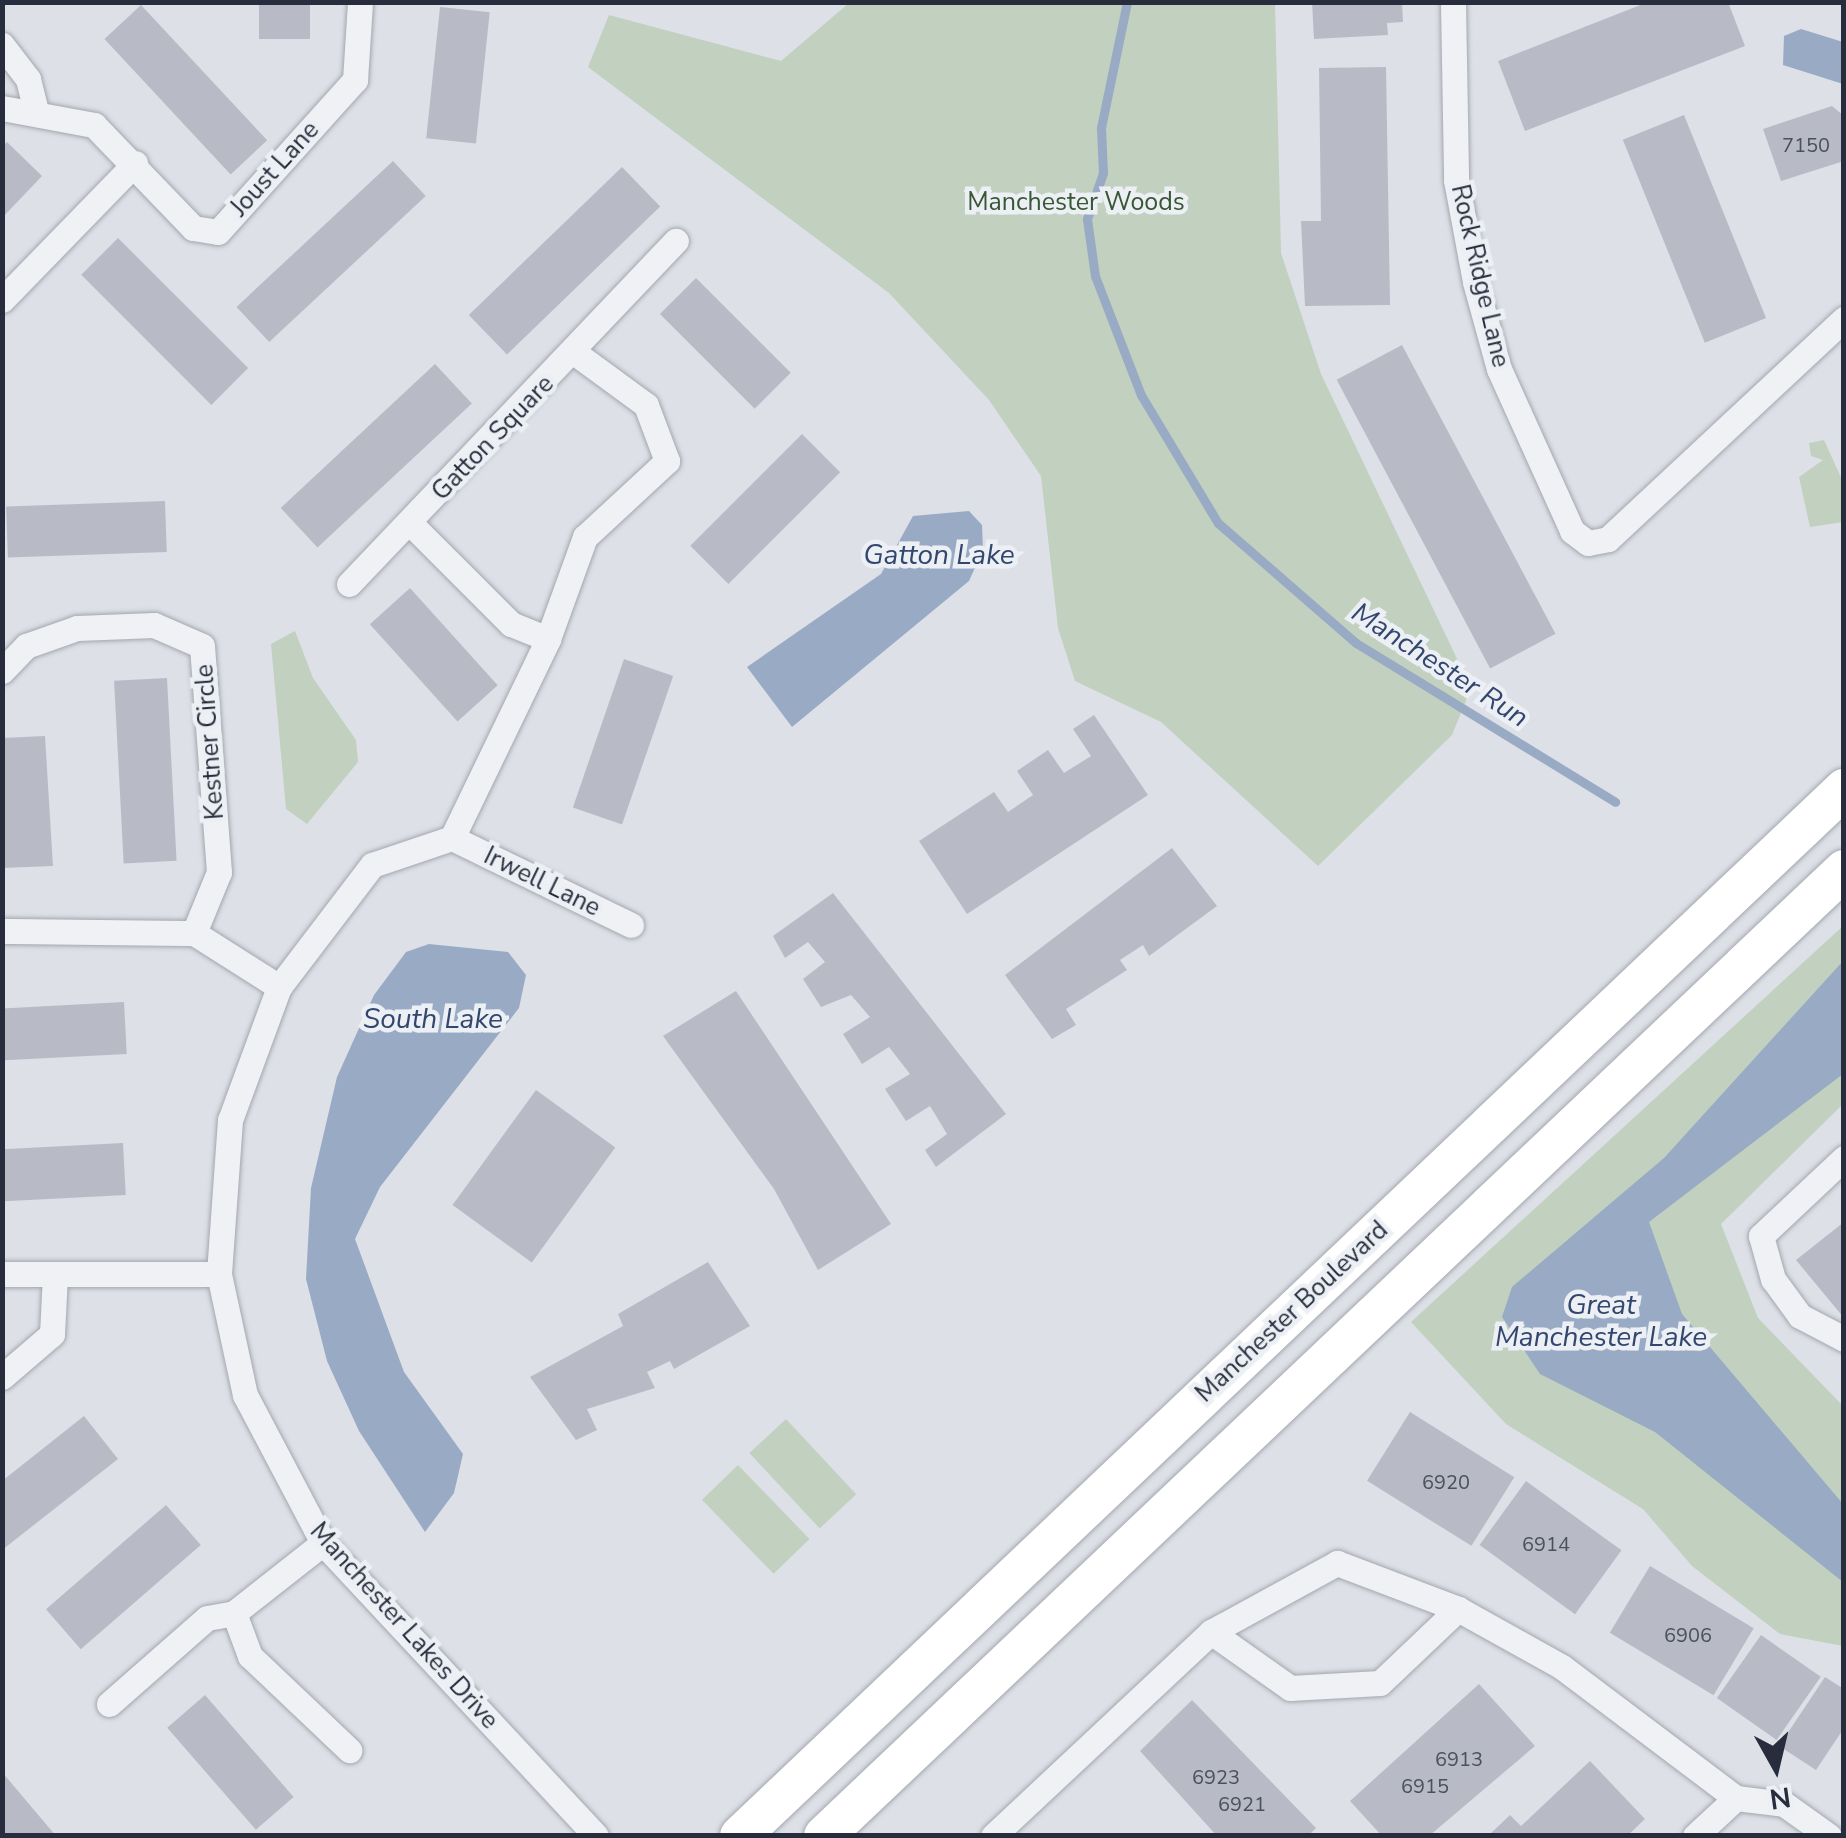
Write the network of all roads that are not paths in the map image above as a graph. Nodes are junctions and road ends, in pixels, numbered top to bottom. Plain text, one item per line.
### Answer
1 (360, 2) edge
2 (1453, 2) edge
3 (2, 45) edge
4 (2, 108) edge
5 (36, 110) junction
6 (136, 164) junction
7 (676, 242) dead end
8 (2, 300) edge
9 (1844, 318) edge
10 (574, 353) junction
11 (410, 523) junction
12 (349, 584) dead end
13 (548, 640) junction
14 (2, 671) edge
15 (1844, 789) edge
16 (452, 838) junction
17 (1844, 870) edge
18 (631, 925) dead end
19 (2, 931) edge
20 (194, 933) junction
21 (279, 987) junction
22 (1844, 1158) edge
23 (2, 1274) edge
24 (55, 1274) junction
25 (219, 1274) junction
26 (1844, 1339) edge
27 (2, 1377) edge
28 (322, 1543) junction
29 (1458, 1609) junction
30 (234, 1613) junction
31 (1211, 1632) junction
32 (109, 1704) dead end
33 (349, 1750) dead end
34 (1736, 1798) junction
35 (596, 1836) edge
36 (740, 1836) edge
37 (824, 1836) edge
38 (992, 1836) edge
39 (1695, 1836) edge
40 (1829, 1836) edge

1 - 6 street, Joust Lane
2 - 9 street, Rock Ridge Lane
3 - 5 street
4 - 5 street, Joust Lane
5 - 6 street, Joust Lane
6 - 8 street
7 - 10 street, Gatton Square
10 - 11 street, Gatton Square
10 - 13 street, Gatton Square
11 - 12 street, Gatton Square
11 - 13 street, Gatton Square
13 - 16 street, Gatton Square
14 - 20 street, Kestner Circle
15 - 36 main road, Manchester Boulevard
16 - 18 street, Irwell Lane
16 - 21 street, Manchester Lakes Drive
17 - 37 main road
19 - 20 street
20 - 21 street
21 - 25 street, Manchester Lakes Drive
22 - 26 street
23 - 24 street
24 - 25 street
24 - 27 street
25 - 28 street, Manchester Lakes Drive
28 - 30 street
28 - 35 street, Manchester Lakes Drive
29 - 31 street
29 - 31 street
29 - 34 street
30 - 32 street
30 - 33 street
31 - 38 street
34 - 39 street
34 - 40 street

